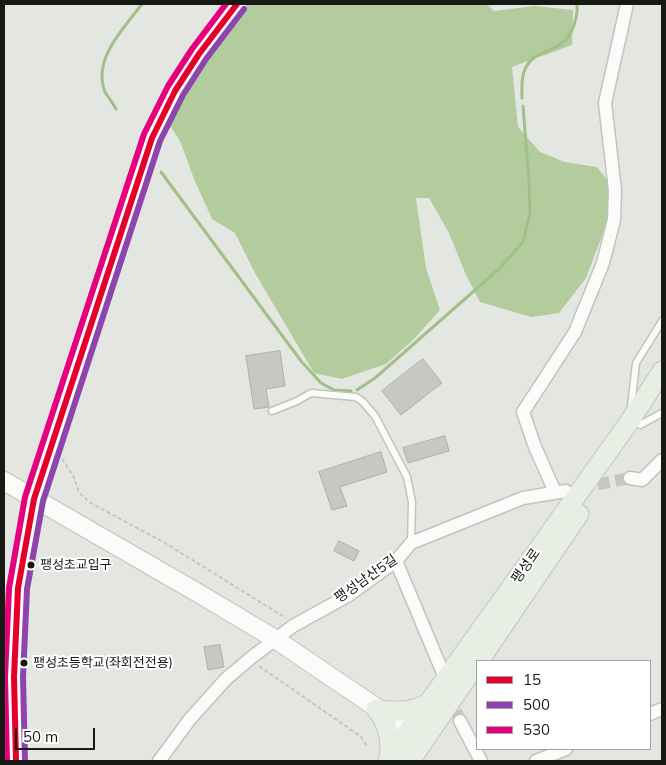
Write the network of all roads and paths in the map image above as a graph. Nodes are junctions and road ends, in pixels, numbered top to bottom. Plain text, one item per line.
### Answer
1 (237, 4) edge
2 (626, 4) edge
3 (662, 321) edge
4 (662, 371) edge
5 (662, 392) edge
6 (272, 412) dead end
7 (662, 413) edge
8 (635, 423) junction
9 (49, 452) junction
10 (662, 460) edge
11 (630, 478) tunnel mouth
12 (4, 481) edge
13 (34, 499) junction
14 (411, 543) junction
15 (396, 561) junction
16 (293, 626) junction
17 (275, 639) junction
18 (252, 657) junction
19 (479, 660) edge
20 (476, 664) edge
21 (443, 673) dead end
22 (430, 702) junction
23 (376, 709) junction
24 (460, 721) tunnel mouth
25 (417, 735) junction
26 (367, 746) dead end
27 (564, 750) edge
28 (16, 761) edge
29 (159, 761) edge
30 (389, 761) edge
31 (410, 761) edge
32 (480, 761) edge
33 (536, 761) edge

1 - 9 street
2 - 14 street
3 - 8 lane
4 - 8 main road, 팽성로
5 - 8 main road, 팽성로
6 - 14 lane
7 - 8 lane
8 - 19 main road, 팽성로
8 - 22 main road, 팽성로
9 - 13 street
9 - 16 path
10 - 11 street
12 - 13 street
13 - 17 street
13 - 28 street
14 - 15 street, 팽성남산5길
15 - 16 street, 팽성남산5길
15 - 21 street
16 - 17 street, 팽성남산5길
17 - 18 street, 팽성남산5길
17 - 23 street
18 - 26 path
18 - 29 street, 팽성남산5길
20 - 25 main road, 팽성로
22 - 23 main road
22 - 25 main road, 팽성로
23 - 25 street
23 - 30 main road
24 - 32 street
25 - 30 main road, 팽성로
25 - 31 main road, 팽성로
27 - 33 street

